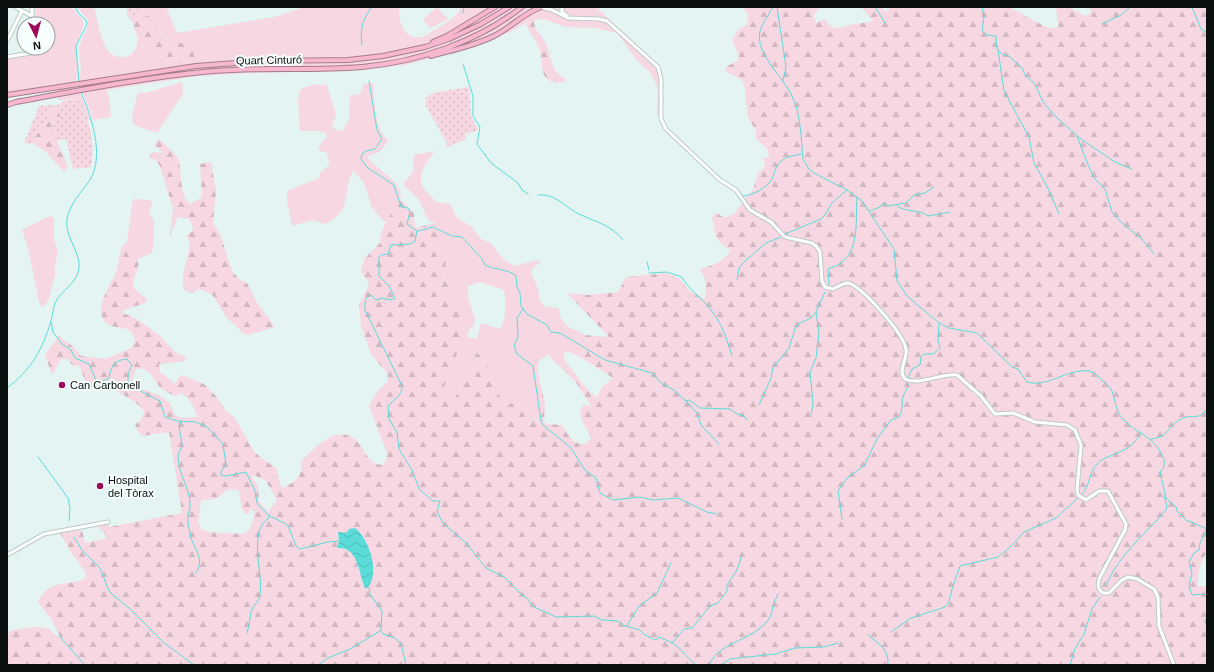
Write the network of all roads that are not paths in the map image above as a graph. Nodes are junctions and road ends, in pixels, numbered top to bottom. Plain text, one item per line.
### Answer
1 (15, 7) edge
2 (31, 7) edge
3 (495, 7) edge
4 (509, 7) edge
5 (522, 7) edge
6 (541, 7) edge
7 (555, 7) edge
8 (562, 7) edge
9 (547, 8) junction
10 (22, 11) junction
11 (27, 14) junction
12 (573, 18) junction
13 (8, 37) edge
14 (7, 42) edge
15 (424, 46) junction
16 (427, 55) junction
17 (7, 95) edge
18 (7, 105) edge
19 (108, 522) dead end
20 (7, 555) edge
21 (1174, 665) edge

1 - 10 street
2 - 11 street
2 - 11 street
3 - 15 highway
4 - 15 highway, Quart Cinturó
5 - 16 highway, Quart Cinturó
6 - 9 street
6 - 16 highway
7 - 9 street
8 - 12 street
9 - 12 street
10 - 11 street
10 - 13 street
12 - 21 street
13 - 14 street
15 - 17 highway, Quart Cinturó
16 - 18 highway, Quart Cinturó
19 - 20 street

